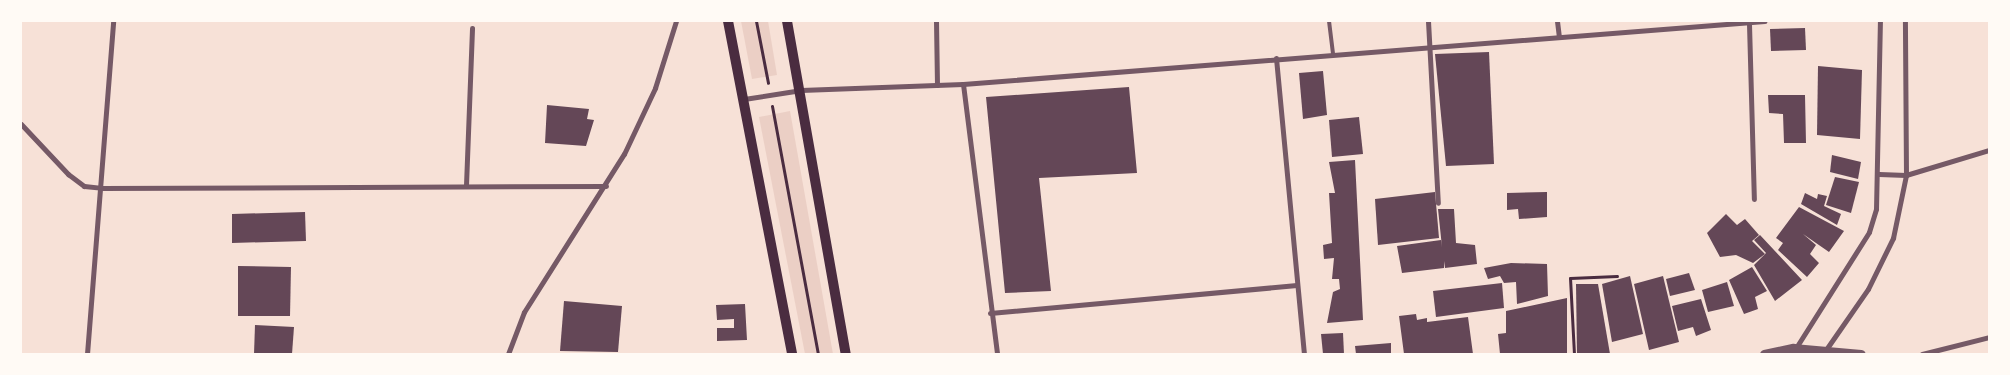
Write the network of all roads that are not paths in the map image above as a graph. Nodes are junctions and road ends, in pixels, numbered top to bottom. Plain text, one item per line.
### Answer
1 (113, 21) edge
2 (676, 21) edge
3 (728, 21) edge
4 (787, 21) edge
5 (936, 21) edge
6 (1329, 21) edge
7 (1428, 21) edge
8 (1557, 21) edge
9 (1765, 21) edge
10 (1880, 21) edge
11 (1905, 21) edge
12 (1749, 24) junction
13 (472, 28) dead end
14 (1559, 37) junction
15 (1430, 46) junction
16 (1333, 54) junction
17 (1276, 58) junction
18 (963, 84) junction
19 (938, 85) junction
20 (801, 90) junction
21 (744, 99) junction
22 (21, 124) edge
23 (1989, 150) edge
24 (1880, 174) junction
25 (1906, 175) junction
26 (466, 185) junction
27 (606, 186) junction
28 (102, 188) junction
29 (1754, 199) dead end
30 (1438, 203) dead end
31 (1297, 285) junction
32 (990, 313) junction
33 (1989, 337) edge
34 (1793, 351) edge
35 (1824, 351) edge
36 (87, 354) edge
37 (508, 354) edge
38 (792, 354) edge
39 (846, 354) edge
40 (997, 354) edge
41 (1304, 354) edge
42 (1764, 354) edge
43 (1861, 354) edge
44 (1922, 354) edge

1 - 28 street
2 - 27 street
3 - 21 main road
4 - 20 main road
5 - 19 street
6 - 16 lane
7 - 15 street
8 - 14 street
9 - 12 street
10 - 24 street
11 - 25 street
12 - 14 street
12 - 29 street
13 - 26 street
14 - 15 street
15 - 16 street
15 - 30 street
16 - 17 street
17 - 18 street
17 - 31 street
18 - 19 street
18 - 32 street
19 - 20 street
20 - 21 street
20 - 39 main road
21 - 38 main road
22 - 28 street
23 - 25 street
24 - 25 street
24 - 34 street
25 - 35 street
26 - 27 street
26 - 28 street
27 - 37 street
28 - 36 street
31 - 32 street
31 - 41 street
32 - 40 street
33 - 44 street
34 - 35 street
34 - 42 street
35 - 43 street

